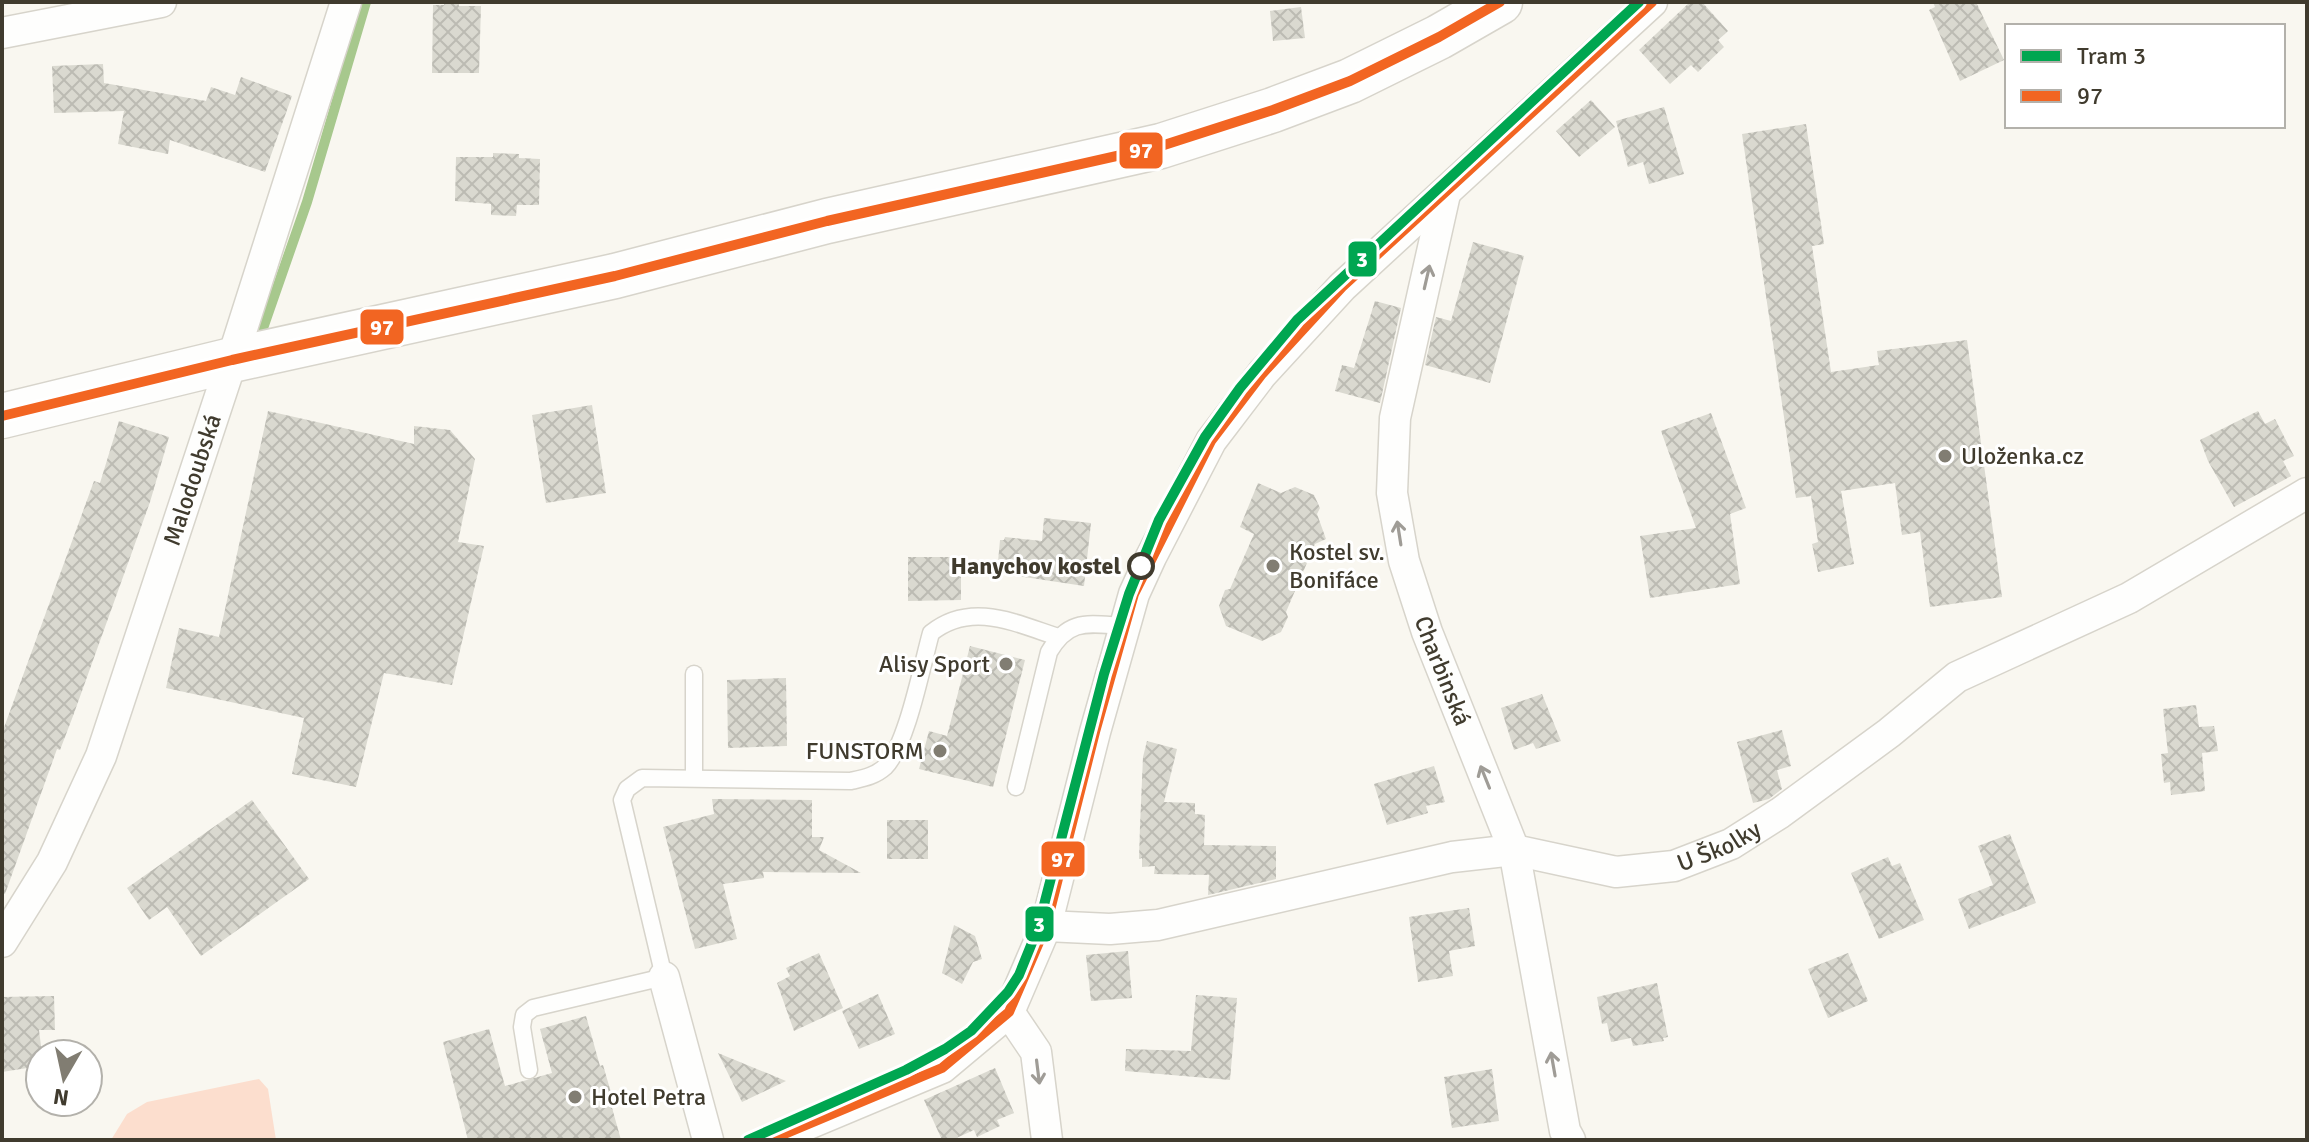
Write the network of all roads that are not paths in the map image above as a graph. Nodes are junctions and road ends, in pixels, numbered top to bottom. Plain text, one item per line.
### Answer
1 (161, 2) edge
2 (346, 2) edge
3 (1652, 2) edge
4 (1480, 8) edge
5 (2, 33) edge
6 (1445, 194) junction
7 (232, 360) junction
8 (2, 416) edge
9 (2307, 493) edge
10 (1124, 626) junction
11 (1058, 637) junction
12 (694, 674) dead end
13 (694, 777) junction
14 (1016, 787) dead end
15 (1514, 850) junction
16 (1046, 926) junction
17 (2, 942) edge
18 (664, 977) junction
19 (1009, 1012) junction
20 (529, 1070) dead end
21 (708, 1140) edge
22 (770, 1140) edge
23 (1047, 1140) edge
24 (1570, 1140) edge

1 - 5 street
2 - 7 street, Malodoubská
3 - 6 street
4 - 7 street
6 - 10 street
15 -> 6 street, Charbinská
7 - 8 street
7 - 17 street, Malodoubská
9 - 15 street, U Školky
10 - 11 lane
10 - 16 street
11 - 13 lane
11 - 14 lane
12 - 13 lane
13 - 18 lane
15 - 16 street, U Školky
24 -> 15 street, Charbinská
16 - 19 street
18 - 20 lane
18 - 21 street
19 - 22 street
19 -> 23 street

